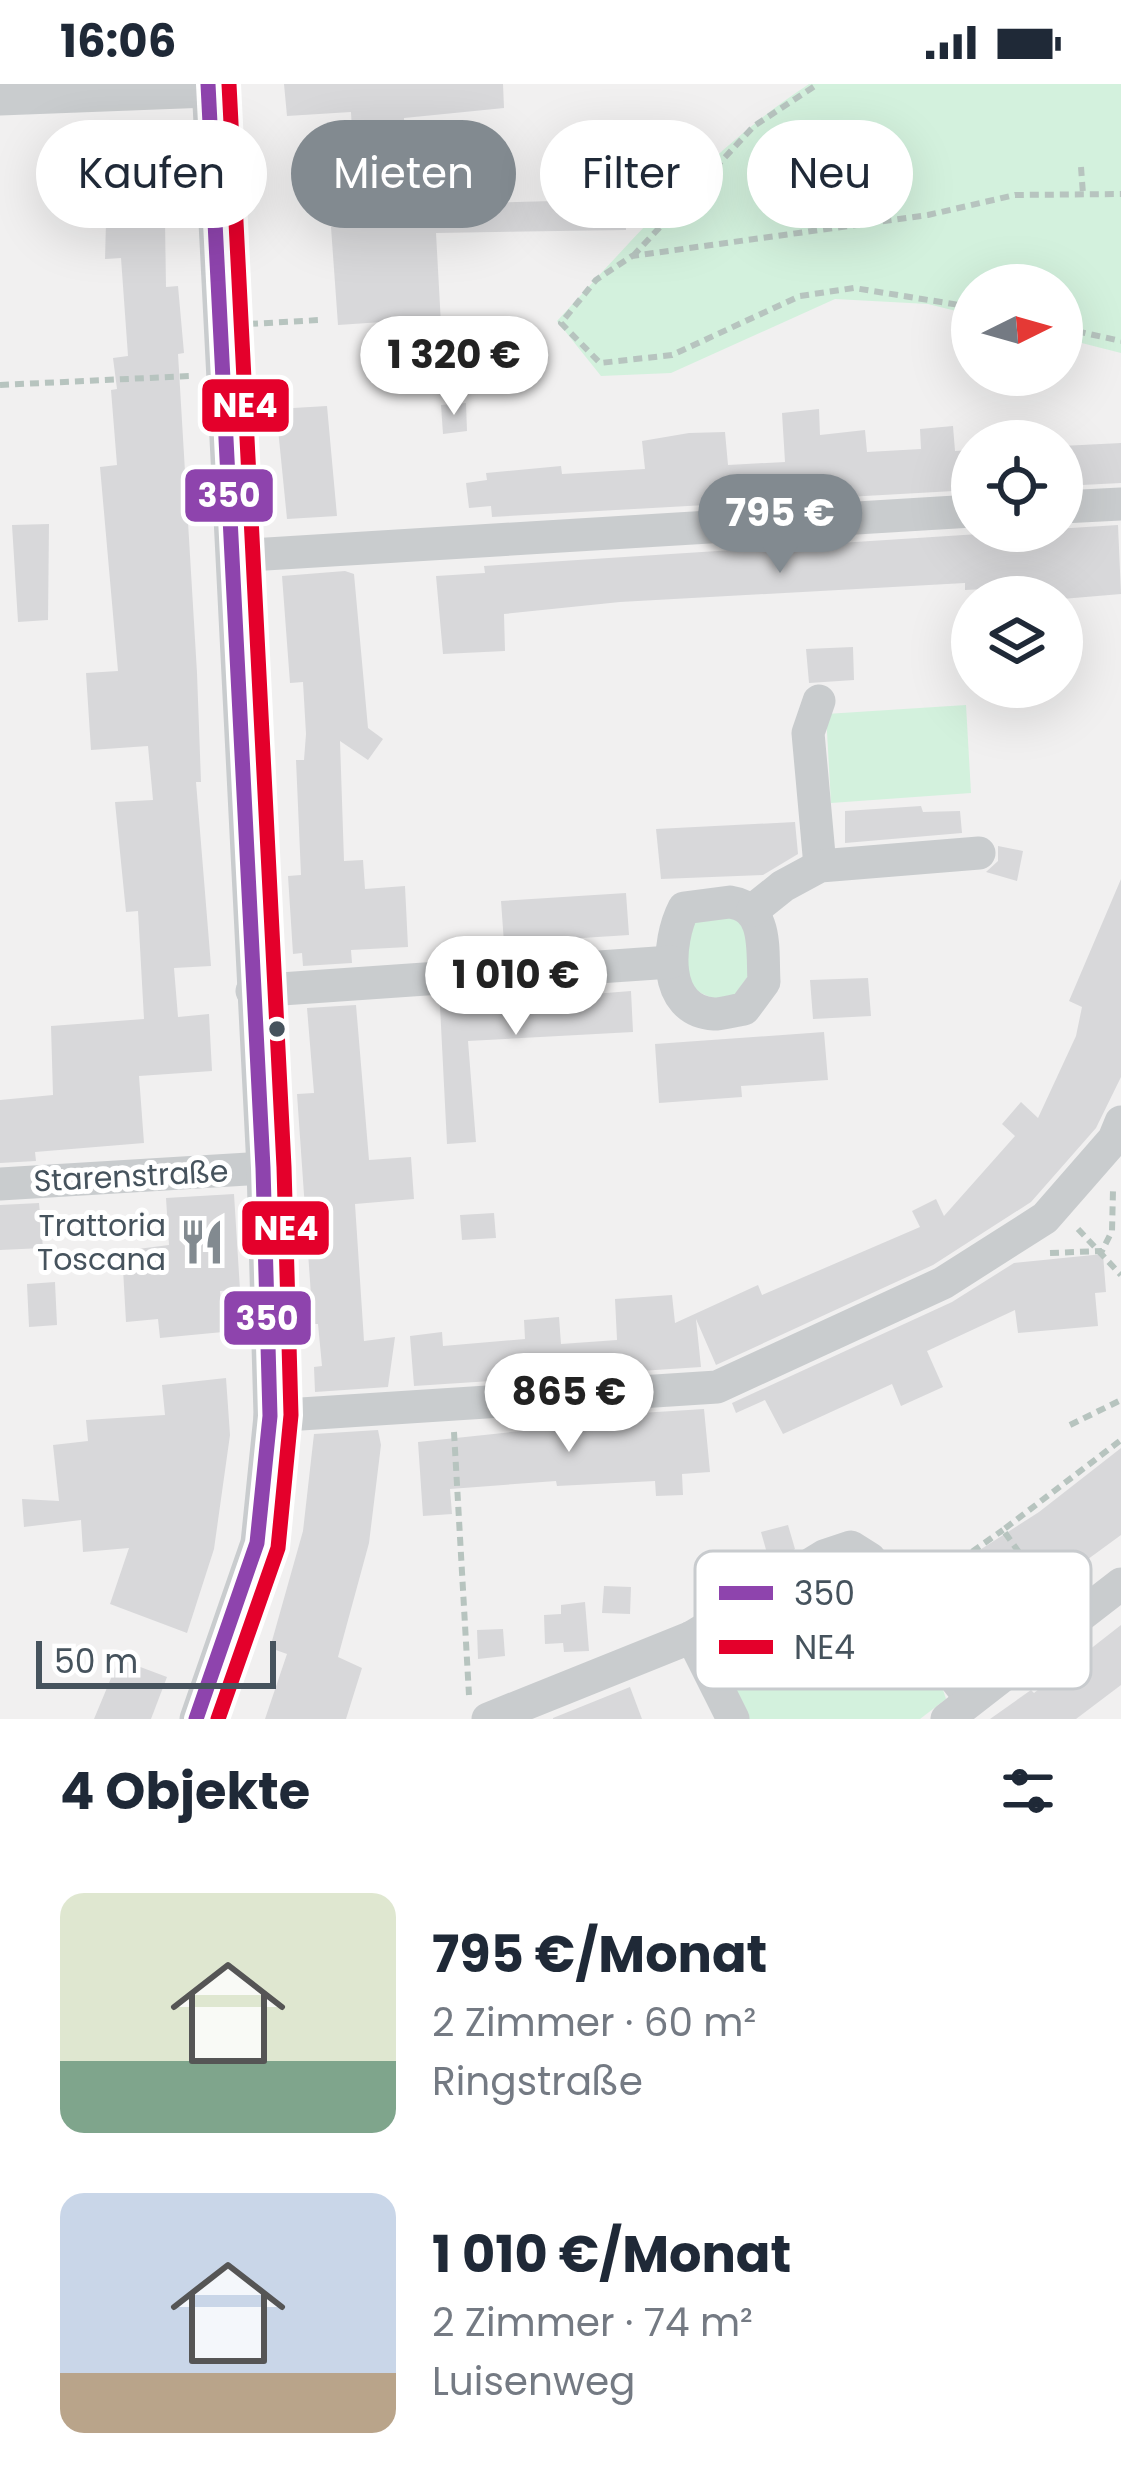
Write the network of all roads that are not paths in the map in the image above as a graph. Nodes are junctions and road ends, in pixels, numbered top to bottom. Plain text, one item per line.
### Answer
1 (208, 88) edge
2 (0, 99) edge
3 (1121, 504) edge
4 (1083, 505) edge
5 (951, 512) edge
6 (233, 556) junction
7 (819, 701) dead end
8 (979, 854) dead end
9 (820, 866) junction
10 (753, 910) junction
11 (671, 962) junction
12 (252, 991) junction
13 (1121, 1122) edge
14 (263, 1168) junction
15 (0, 1184) edge
16 (270, 1416) junction
17 (1121, 1584) edge
18 (1091, 1607) edge
19 (695, 1635) edge
20 (692, 1637) junction
21 (695, 1643) edge
22 (718, 1689) edge
23 (985, 1689) edge
24 (959, 1709) edge
25 (479, 1714) edge
26 (196, 1719) edge
27 (733, 1719) edge

1 - 2 street
1 - 6 street
3 - 4 street
5 - 6 street
6 - 12 street
7 - 9 street
8 - 9 street
9 - 10 street
10 - 11 street
10 - 11 street
11 - 12 street
12 - 14 street
13 - 16 street
14 - 15 street, Starenstraße
14 - 16 street
16 - 26 street
17 - 18 street
19 - 20 street
20 - 21 street
20 - 25 street
22 - 27 street
23 - 24 street

